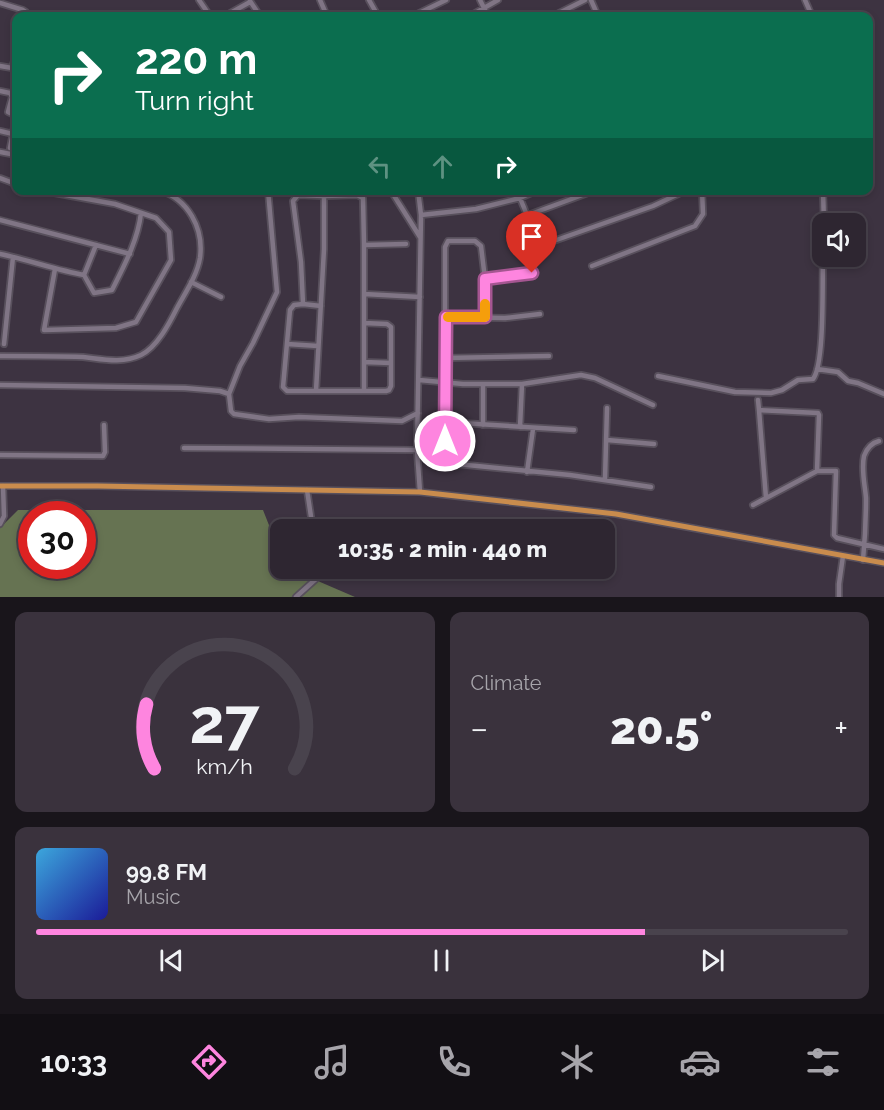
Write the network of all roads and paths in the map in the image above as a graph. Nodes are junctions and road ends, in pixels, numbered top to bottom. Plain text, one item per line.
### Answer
1 (446, 0) edge
2 (480, 0) edge
3 (498, 0) edge
4 (585, 0) edge
5 (249, 1) edge
6 (0, 3) edge
7 (484, 9) junction
8 (26, 12) edge
9 (231, 12) edge
10 (421, 12) edge
11 (478, 12) edge
12 (486, 12) edge
13 (561, 12) edge
14 (12, 97) edge
15 (12, 114) edge
16 (12, 139) edge
17 (10, 148) dead end
18 (66, 195) edge
19 (170, 195) edge
20 (268, 195) edge
21 (394, 195) edge
22 (419, 195) edge
23 (527, 195) edge
24 (582, 195) edge
25 (677, 195) edge
26 (702, 195) edge
27 (823, 195) edge
28 (324, 196) junction
29 (520, 198) junction
30 (141, 213) junction
31 (824, 213) edge
32 (422, 215) junction
33 (528, 215) junction
34 (0, 220) edge
35 (421, 238) junction
36 (406, 244) dead end
37 (96, 245) junction
38 (364, 245) junction
39 (0, 254) edge
40 (129, 254) junction
41 (13, 257) junction
42 (592, 266) dead end
43 (823, 267) edge
44 (55, 269) junction
45 (532, 273) dead end
46 (84, 275) junction
47 (485, 279) junction
48 (191, 282) junction
49 (364, 294) junction
50 (221, 297) dead end
51 (420, 297) junction
52 (303, 304) junction
53 (321, 306) junction
54 (540, 314) dead end
55 (446, 317) junction
56 (485, 317) junction
57 (364, 323) junction
58 (4, 344) dead end
59 (287, 344) junction
60 (318, 346) junction
61 (0, 356) edge
62 (549, 356) dead end
63 (445, 358) junction
64 (364, 362) junction
65 (391, 363) junction
66 (817, 369) junction
67 (658, 376) dead end
68 (419, 380) junction
69 (445, 383) junction
70 (483, 384) junction
71 (522, 384) junction
72 (0, 385) edge
73 (316, 391) junction
74 (364, 392) junction
75 (229, 394) junction
76 (884, 394) edge
77 (758, 400) dead end
78 (653, 405) dead end
79 (608, 408) dead end
80 (759, 410) junction
81 (418, 413) junction
82 (445, 422) junction
83 (104, 425) dead end
84 (483, 425) junction
85 (520, 427) junction
86 (533, 429) junction
87 (574, 430) dead end
88 (607, 440) junction
89 (879, 441) dead end
90 (654, 444) dead end
91 (184, 448) dead end
92 (417, 450) junction
93 (0, 455) edge
94 (527, 471) junction
95 (818, 471) junction
96 (605, 480) junction
97 (2, 486) edge
98 (651, 487) dead end
99 (307, 490) junction
100 (420, 492) junction
101 (766, 498) junction
102 (753, 505) dead end
103 (311, 519) edge
104 (0, 524) edge
105 (865, 546) junction
106 (884, 549) edge
107 (843, 556) junction
108 (863, 560) junction
109 (884, 563) edge
110 (316, 579) edge
111 (296, 597) edge
112 (840, 597) edge

1 - 10 street
2 - 7 street
3 - 7 street
4 - 13 street
5 - 9 street
6 - 8 street
7 - 11 street
7 - 12 street
14 - 15 street
16 - 17 street
18 - 30 street
19 - 48 street
20 - 75 street
21 - 35 street
22 - 32 street
23 - 29 street
24 - 33 street
25 - 33 street
26 - 42 street
27 - 31 street
28 - 38 street
28 - 52 street
28 - 53 street
29 - 32 street
29 - 33 street
30 - 40 street
30 - 44 street
32 - 35 street
34 - 37 street
35 - 51 street
36 - 38 street
37 - 40 street
37 - 46 street
38 - 49 street
39 - 41 street
40 - 46 street
41 - 44 street
41 - 58 street
43 - 66 street
44 - 46 street
45 - 47 street
47 - 55 street
47 - 56 street
48 - 50 street
48 - 61 street
49 - 51 street
49 - 57 street
51 - 68 street
52 - 53 street
52 - 59 street
53 - 60 street
54 - 56 street
55 - 56 street
55 - 63 street
57 - 64 street
57 - 65 street
59 - 60 street
59 - 73 street
60 - 73 street
62 - 63 street
63 - 69 street
64 - 65 street
64 - 74 street
65 - 74 street
66 - 67 street
66 - 76 street
68 - 69 street
68 - 81 street
69 - 70 street
69 - 82 street
70 - 71 street
70 - 84 street
71 - 78 street
71 - 85 street
72 - 75 street
73 - 74 street
75 - 81 street
77 - 80 street
79 - 88 street
80 - 95 street
80 - 101 street
81 - 92 street
82 - 84 street
82 - 94 street
83 - 93 street
84 - 85 street
85 - 86 street
86 - 87 street
86 - 94 street
88 - 90 street
88 - 96 street
89 - 105 street
91 - 92 street
92 - 100 street
94 - 96 street
95 - 101 street
95 - 105 street
96 - 98 street
97 - 99 main road
97 - 104 street
99 - 100 main road
99 - 103 street
100 - 107 main road
101 - 102 street
105 - 106 street
105 - 108 street
107 - 108 main road
107 - 112 street
108 - 109 main road
110 - 111 street

